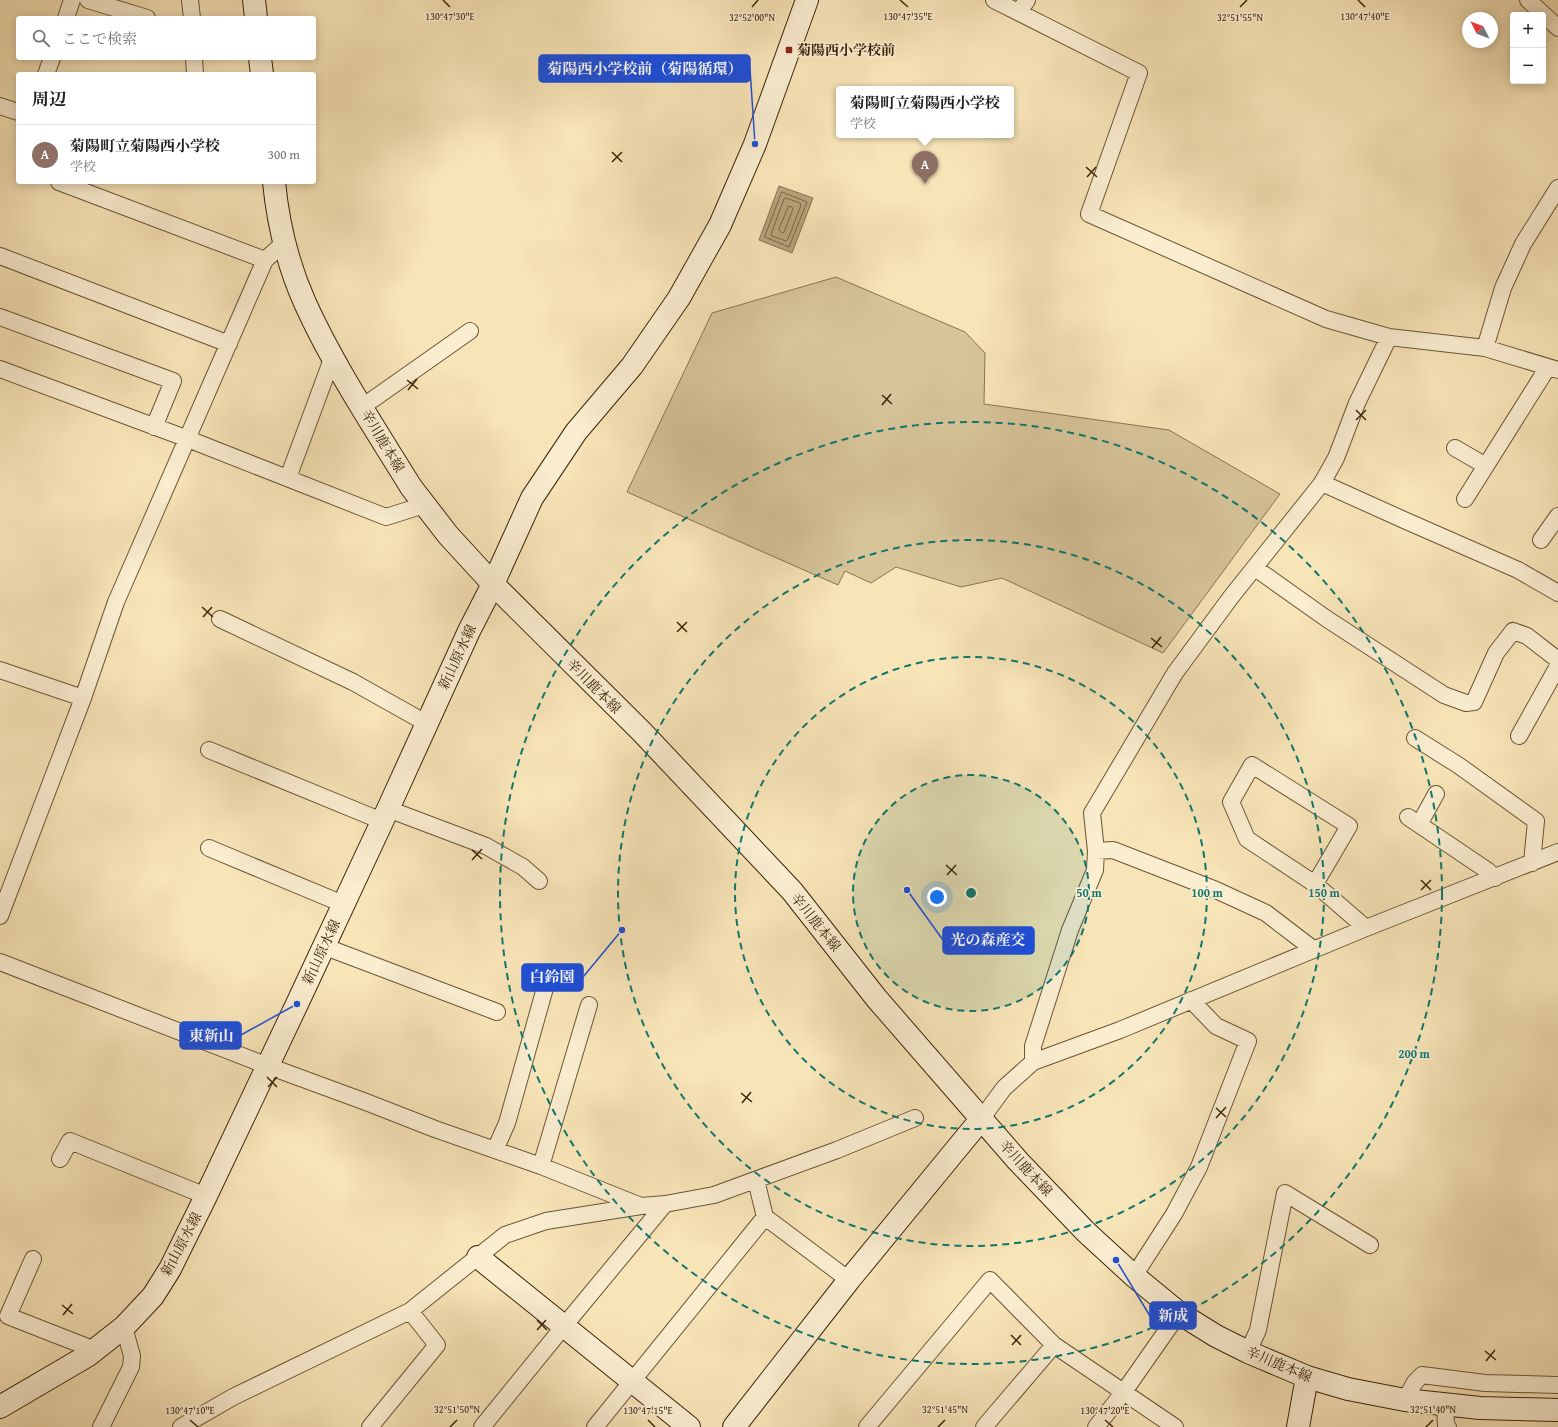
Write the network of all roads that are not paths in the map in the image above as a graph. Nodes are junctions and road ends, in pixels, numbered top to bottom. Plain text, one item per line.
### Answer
1 (72, 0) edge
2 (88, 0) edge
3 (190, 0) edge
4 (254, 0) edge
5 (806, 0) edge
6 (994, 0) edge
7 (1528, 0) edge
8 (1023, 6) edge
9 (67, 16) edge
10 (140, 16) edge
11 (192, 16) edge
12 (256, 16) edge
13 (1558, 28) edge
14 (194, 60) edge
15 (260, 60) edge
16 (195, 72) edge
17 (262, 72) edge
18 (0, 106) edge
19 (16, 111) edge
20 (64, 184) edge
21 (274, 184) edge
22 (1558, 188) edge
23 (284, 242) junction
24 (0, 256) edge
25 (265, 260) junction
26 (0, 317) edge
27 (470, 331) dead end
28 (1389, 337) junction
29 (229, 344) junction
30 (1485, 348) junction
31 (332, 359) junction
32 (1553, 368) edge
33 (0, 369) edge
34 (362, 407) junction
35 (154, 427) junction
36 (188, 439) junction
37 (1455, 448) dead end
38 (1486, 466) junction
39 (288, 478) junction
40 (1322, 483) junction
41 (1465, 499) dead end
42 (424, 505) junction
43 (1558, 516) edge
44 (1541, 540) dead end
45 (1255, 568) junction
46 (493, 584) junction
47 (1558, 593) edge
48 (220, 619) dead end
49 (1558, 660) edge
50 (1558, 666) edge
51 (0, 670) edge
52 (83, 698) junction
53 (426, 723) junction
54 (1519, 736) dead end
55 (1415, 738) dead end
56 (209, 750) dead end
57 (1436, 794) dead end
58 (385, 815) junction
59 (209, 848) dead end
60 (1096, 851) junction
61 (1558, 852) edge
62 (1532, 863) junction
63 (1495, 878) junction
64 (539, 881) dead end
65 (1315, 884) junction
66 (343, 904) junction
67 (0, 916) edge
68 (1366, 928) junction
69 (323, 946) junction
70 (1313, 949) junction
71 (0, 962) edge
72 (545, 988) dead end
73 (1191, 1000) junction
74 (588, 1005) dead end
75 (497, 1012) dead end
76 (1034, 1062) junction
77 (268, 1066) junction
78 (915, 1118) dead end
79 (982, 1118) junction
80 (495, 1150) junction
81 (60, 1159) dead end
82 (541, 1166) junction
83 (756, 1180) junction
84 (206, 1196) junction
85 (665, 1204) junction
86 (641, 1206) junction
87 (765, 1217) junction
88 (1370, 1245) dead end
89 (478, 1257) junction
90 (33, 1259) dead end
91 (1134, 1276) junction
92 (849, 1280) junction
93 (410, 1311) junction
94 (1179, 1313) junction
95 (564, 1326) junction
96 (124, 1327) junction
97 (1054, 1345) junction
98 (95, 1350) junction
99 (1248, 1352) junction
100 (1307, 1377) junction
101 (632, 1381) junction
102 (1558, 1385) edge
103 (1123, 1393) junction
104 (1406, 1400) junction
105 (1445, 1404) junction
106 (0, 1407) edge
107 (1558, 1410) edge
108 (101, 1427) edge
109 (181, 1427) edge
110 (370, 1427) edge
111 (482, 1427) edge
112 (595, 1427) edge
113 (689, 1427) edge
114 (734, 1427) edge
115 (867, 1427) edge
116 (984, 1427) edge
117 (1096, 1427) edge
118 (1174, 1427) edge
119 (1298, 1427) edge
120 (1448, 1427) edge

1 - 9 street
2 - 10 street
3 - 11 street
4 - 12 main road
5 - 46 main road, 新山原水線
6 - 8 street
7 - 13 street
8 - 28 street
14 - 16 street
15 - 17 main road
18 - 19 street
20 - 25 street
21 - 23 main road, 辛川鹿本線
22 - 30 street
23 - 25 street
23 - 31 main road, 辛川鹿本線
24 - 29 street
25 - 29 street
26 - 35 street
27 - 34 street
28 - 30 street
28 - 40 street
29 - 36 street
30 - 32 street
31 - 34 main road, 辛川鹿本線
31 - 39 street
32 - 38 street
33 - 35 street
34 - 42 main road, 辛川鹿本線
35 - 36 street
36 - 39 street
36 - 52 street
37 - 38 street
38 - 41 street
39 - 42 street
40 - 45 street
40 - 47 street
42 - 46 main road, 辛川鹿本線
43 - 44 street
45 - 49 street
45 - 60 street
46 - 53 main road, 新山原水線
46 - 79 main road, 辛川鹿本線
48 - 53 street
50 - 54 street
51 - 52 street
52 - 67 street
53 - 58 main road, 新山原水線
55 - 62 street
56 - 58 street
57 - 63 street
58 - 64 street
58 - 66 main road, 新山原水線
59 - 66 street
60 - 70 street
60 - 76 street
61 - 62 street
62 - 63 street
63 - 68 street
65 - 65 street
65 - 68 street
66 - 69 main road, 新山原水線
68 - 70 street
69 - 75 street
69 - 77 main road, 新山原水線
70 - 73 street
71 - 77 street
72 - 80 street
73 - 76 street
73 - 91 street
74 - 82 street
76 - 79 street
77 - 80 street
77 - 84 main road, 新山原水線
78 - 83 street
79 - 91 main road, 辛川鹿本線
79 - 92 main road
80 - 82 street
81 - 84 street
82 - 86 street
83 - 85 street
83 - 87 street
84 - 96 main road, 新山原水線
85 - 86 street
85 - 95 street
86 - 89 street
87 - 92 street
87 - 101 street
88 - 99 street
89 - 93 street
89 - 95 main road
90 - 98 street
91 - 94 main road, 辛川鹿本線
92 - 114 main road
93 - 109 street
93 - 110 street
94 - 99 main road, 辛川鹿本線
94 - 103 street
95 - 101 main road
95 - 111 street
96 - 98 main road, 新山原水線
96 - 108 street
97 - 103 street
97 - 115 street
97 - 116 street
98 - 106 main road, 新山原水線
99 - 100 main road, 辛川鹿本線
100 - 104 main road, 辛川鹿本線
100 - 119 main road
101 - 112 street
101 - 113 main road
102 - 104 street
103 - 117 street
103 - 118 street
104 - 105 main road, 辛川鹿本線
105 - 107 main road, 辛川鹿本線
105 - 120 street

